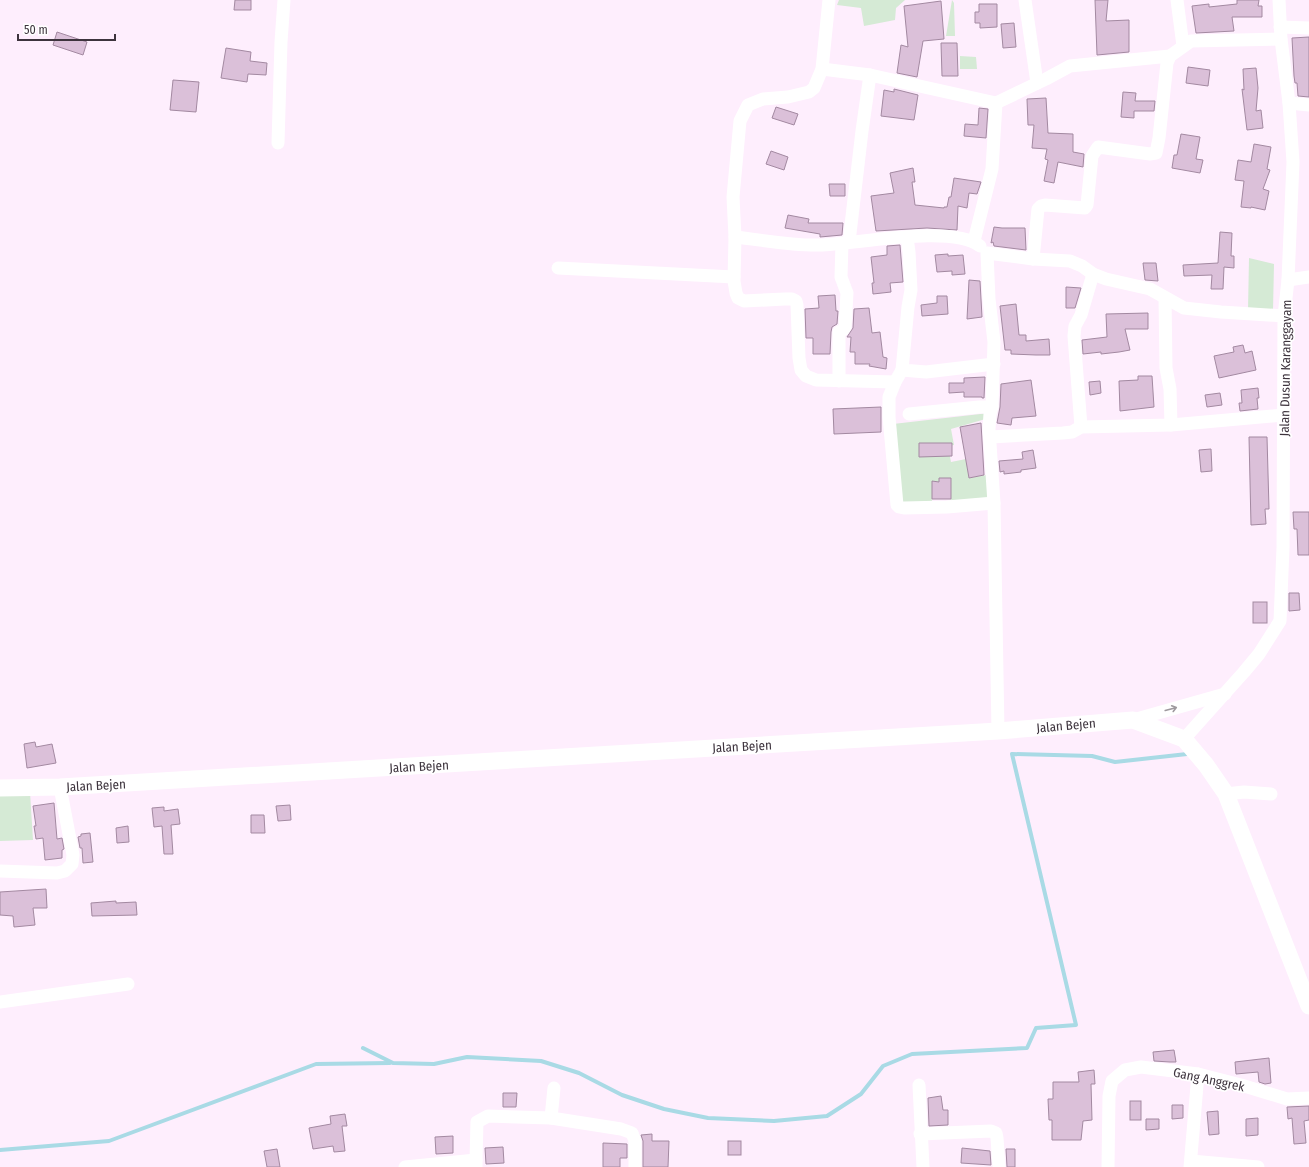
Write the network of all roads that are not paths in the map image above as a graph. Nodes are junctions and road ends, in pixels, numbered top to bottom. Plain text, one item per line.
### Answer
1 (284, 0) edge
2 (829, 0) edge
3 (1025, 0) edge
4 (1177, 0) edge
5 (1279, 0) edge
6 (1309, 28) edge
7 (1281, 33) junction
8 (1183, 46) junction
9 (1170, 56) junction
10 (822, 69) junction
11 (870, 75) junction
12 (1037, 83) junction
13 (996, 103) junction
14 (1289, 103) junction
15 (1309, 105) edge
16 (278, 143) dead end
17 (735, 237) junction
18 (907, 237) junction
19 (974, 241) junction
20 (846, 242) junction
21 (987, 252) junction
22 (1033, 259) junction
23 (558, 268) dead end
24 (1093, 274) junction
25 (734, 277) junction
26 (1309, 277) edge
27 (1288, 280) junction
28 (1165, 298) junction
29 (1284, 316) junction
30 (994, 364) junction
31 (899, 376) junction
32 (839, 381) junction
33 (992, 407) junction
34 (909, 414) dead end
35 (1284, 415) junction
36 (1171, 425) junction
37 (1082, 427) junction
38 (990, 437) junction
39 (994, 503) junction
40 (1225, 694) junction
41 (1133, 720) junction
42 (998, 731) junction
43 (1184, 739) junction
44 (60, 787) junction
45 (0, 788) edge
46 (1226, 794) junction
47 (1271, 794) dead end
48 (0, 871) edge
49 (128, 984) dead end
50 (0, 1002) edge
51 (1309, 1006) edge
52 (1198, 1074) junction
53 (918, 1085) dead end
54 (554, 1088) dead end
55 (1309, 1098) edge
56 (551, 1118) junction
57 (920, 1134) junction
58 (476, 1164) edge
59 (1190, 1164) edge
60 (405, 1167) edge
61 (635, 1167) edge
62 (923, 1167) edge
63 (999, 1167) edge
64 (1108, 1167) edge
65 (1258, 1167) edge

1 - 16 street
2 - 10 street
3 - 12 street
4 - 8 street
5 - 7 street, Jalan Dusun Karanggayam
6 - 7 street
7 - 8 street
7 - 14 street, Jalan Dusun Karanggayam
8 - 9 street
9 - 12 street
9 - 22 street
10 - 11 street
10 - 17 street
11 - 13 street
11 - 20 street
12 - 13 street
13 - 19 street
14 - 15 street
14 - 27 street, Jalan Dusun Karanggayam
17 - 20 street
17 - 25 street
18 - 19 street
18 - 20 street
18 - 31 street
19 - 21 street
20 - 32 street
21 - 22 street
21 - 30 street
22 - 24 street
23 - 25 street
24 - 28 street
24 - 37 street
25 - 32 street
26 - 27 street
27 - 29 street, Jalan Dusun Karanggayam
28 - 29 street
28 - 36 street
29 - 35 street, Jalan Dusun Karanggayam
30 - 31 street
30 - 33 street
31 - 32 street
31 - 39 street
33 - 34 street
33 - 38 street
35 - 36 street
35 - 40 street, Jalan Dusun Karanggayam
36 - 37 street
37 - 38 street
38 - 39 street
39 - 42 street
41 -> 40 street
40 - 43 street, Jalan Dusun Karanggayam
41 - 42 street, Jalan Bejen
41 - 43 street, Jalan Bejen
42 - 44 street, Jalan Bejen
43 - 46 street, Jalan Bejen
44 - 45 street, Jalan Bejen
44 - 48 street
46 - 47 street
46 - 51 street, Jalan Bejen
49 - 50 street
52 - 55 street, Gang Anggrek
52 - 59 street
52 - 64 street, Gang Anggrek
53 - 57 street
54 - 56 street
56 - 58 street
56 - 61 street
57 - 62 street
57 - 63 street
58 - 60 street
59 - 65 street

